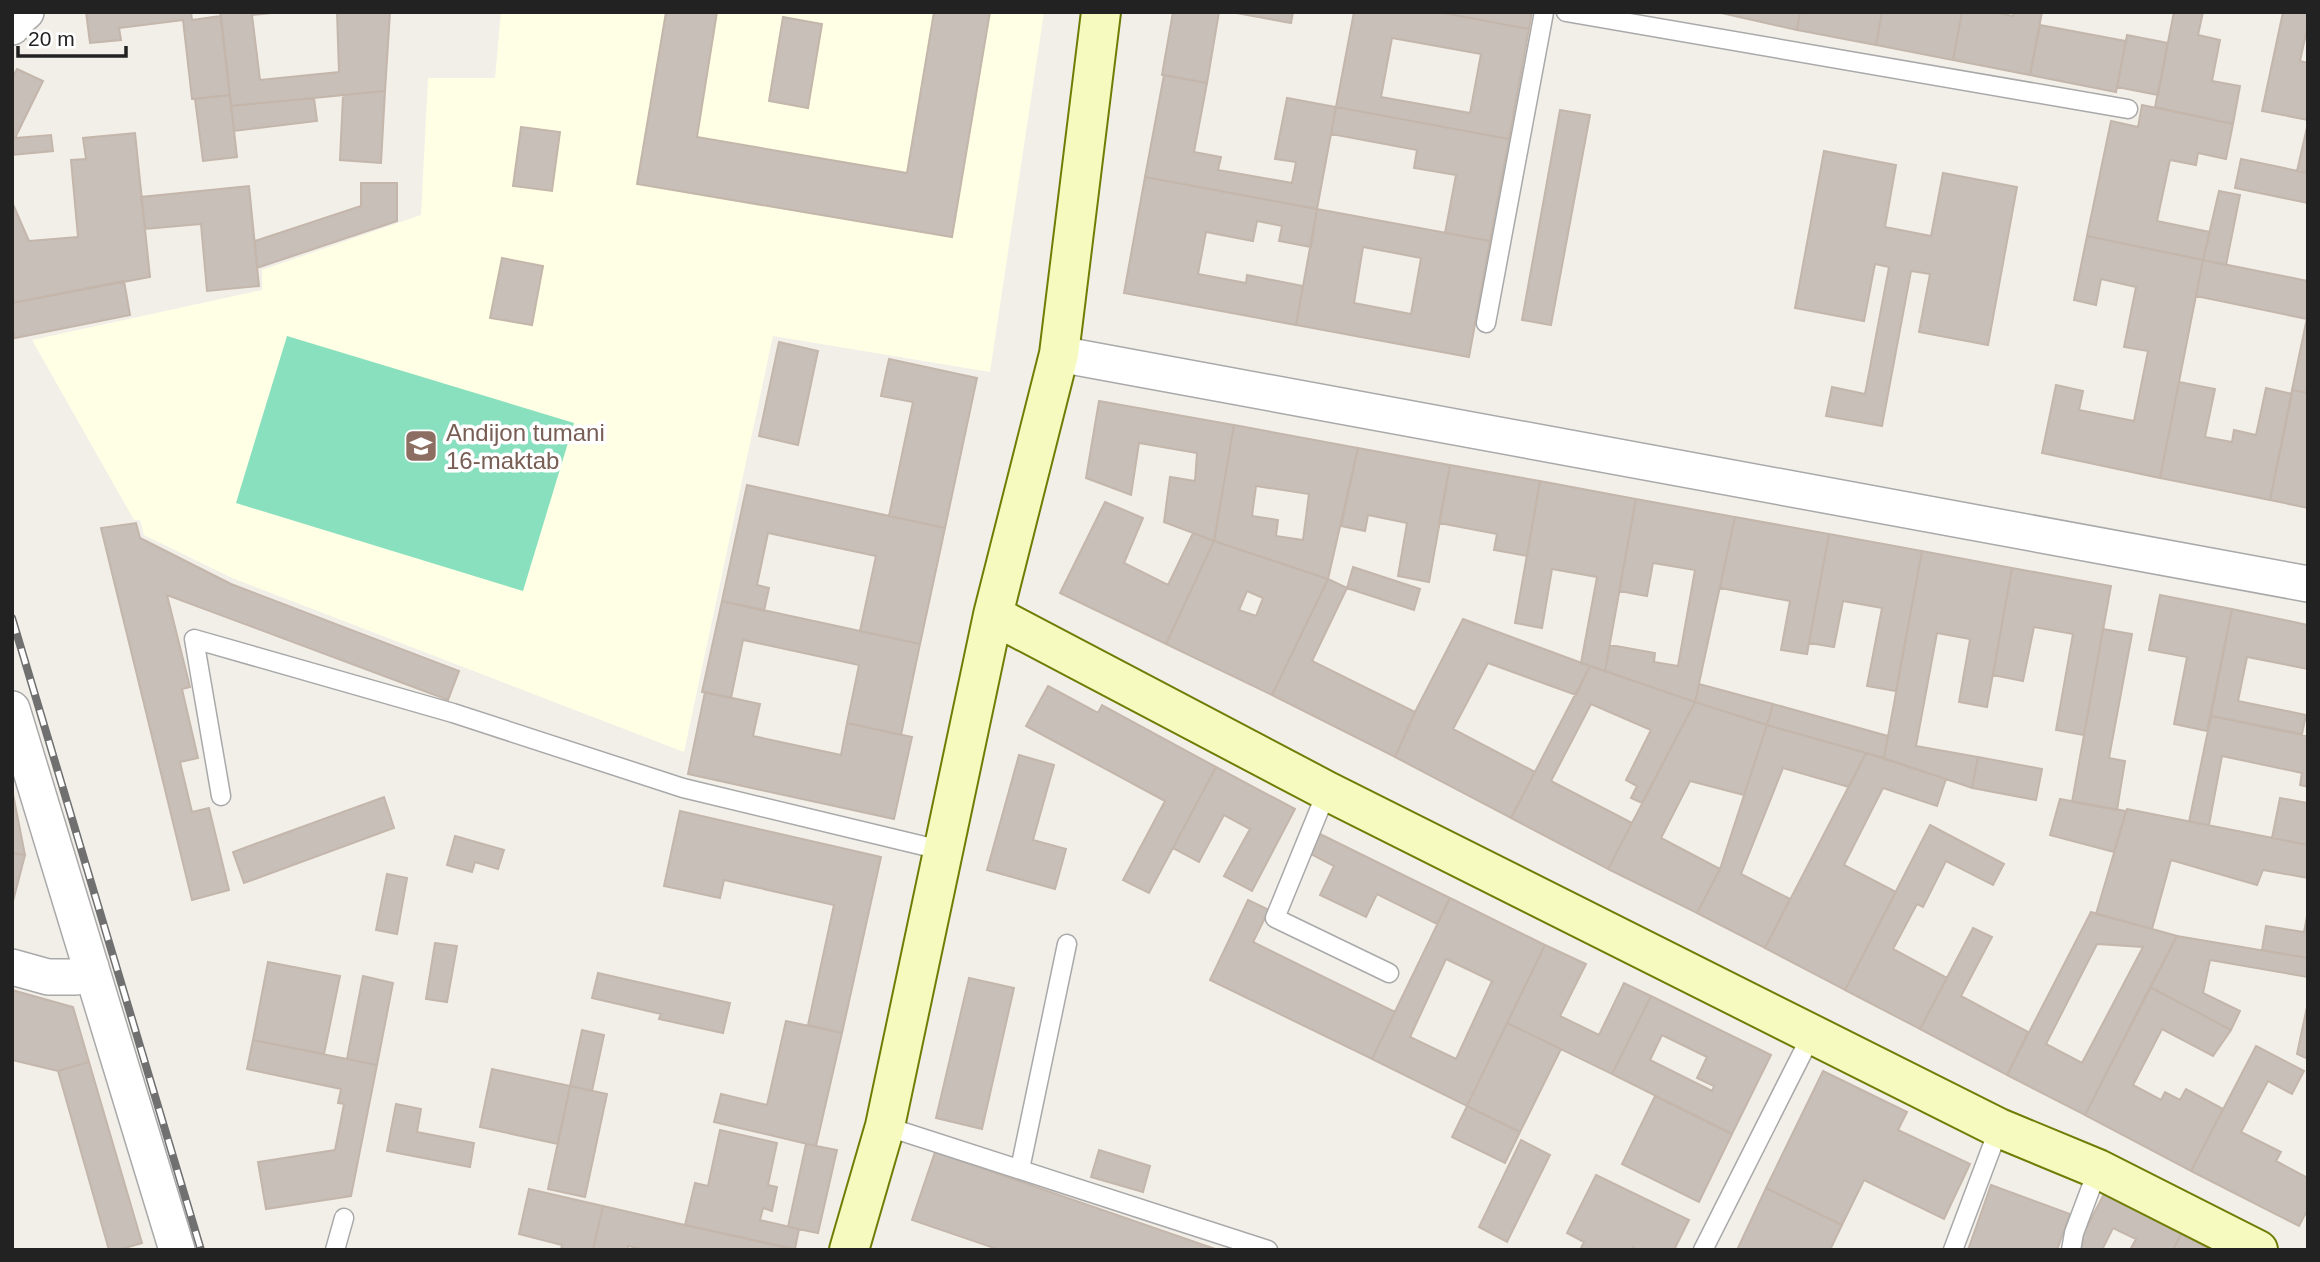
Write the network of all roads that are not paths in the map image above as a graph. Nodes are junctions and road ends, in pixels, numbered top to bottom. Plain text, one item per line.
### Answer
1 (26, 12) edge
2 (1101, 12) edge
3 (1544, 12) edge
4 (1566, 12) edge
5 (12, 27) edge
6 (2128, 109) dead end
7 (1486, 323) dead end
8 (1059, 354) junction
9 (2308, 584) edge
10 (993, 615) junction
11 (12, 709) edge
12 (1327, 791) junction
13 (221, 796) dead end
14 (945, 851) junction
15 (1067, 944) dead end
16 (12, 967) edge
17 (91, 967) junction
18 (1389, 974) dead end
19 (1812, 1034) junction
20 (885, 1126) junction
21 (1999, 1128) junction
22 (1020, 1169) junction
23 (2098, 1169) junction
24 (344, 1218) dead end
25 (177, 1250) edge
26 (335, 1250) edge
27 (849, 1250) edge
28 (1268, 1250) edge
29 (1703, 1250) edge
30 (1953, 1250) edge
31 (2071, 1250) edge
32 (2258, 1250) edge

1 - 5 street
2 - 8 street
3 - 7 lane
4 - 6 lane
8 - 9 street
8 - 10 street
10 - 12 street
10 - 14 street
11 - 17 street
12 - 18 lane
12 - 19 street
13 - 14 lane
14 - 20 street
15 - 22 lane
16 - 17 street
17 - 25 street
19 - 21 street
19 - 29 lane
20 - 22 lane
20 - 27 street
21 - 23 street
21 - 30 lane
22 - 28 lane
23 - 31 lane
23 - 32 street
24 - 26 lane

